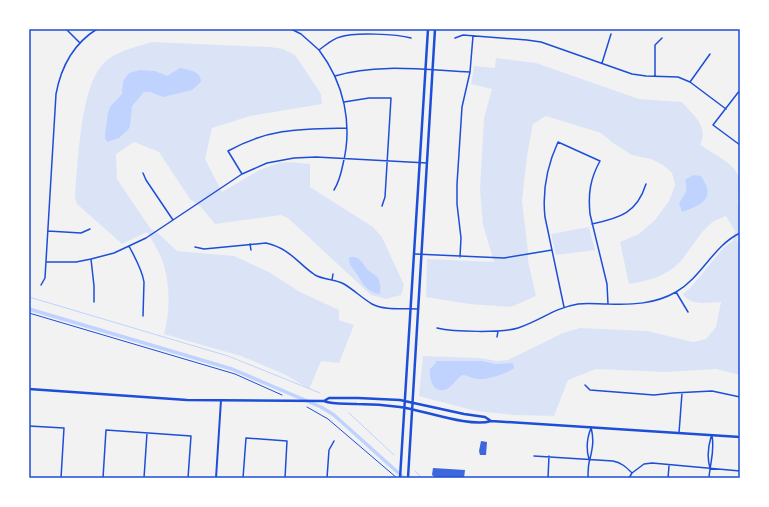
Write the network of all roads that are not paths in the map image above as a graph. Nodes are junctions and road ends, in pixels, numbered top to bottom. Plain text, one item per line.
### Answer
1 (66, 29) edge
2 (97, 29) edge
3 (291, 29) edge
4 (428, 29) edge
5 (435, 29) edge
6 (611, 34) dead end
7 (474, 36) junction
8 (411, 38) dead end
9 (455, 38) dead end
10 (662, 38) dead end
11 (80, 43) junction
12 (319, 50) junction
13 (710, 54) dead end
14 (602, 64) junction
15 (425, 70) junction
16 (433, 70) junction
17 (470, 72) junction
18 (335, 76) junction
19 (655, 76) junction
20 (690, 82) junction
21 (739, 92) edge
22 (344, 102) junction
23 (726, 109) junction
24 (347, 128) junction
25 (740, 145) edge
26 (344, 158) junction
27 (388, 161) junction
28 (420, 162) junction
29 (427, 163) junction
30 (143, 173) dead end
31 (242, 174) junction
32 (646, 184) dead end
33 (334, 190) dead end
34 (382, 206) dead end
35 (173, 220) junction
36 (592, 224) junction
37 (90, 229) dead end
38 (48, 231) junction
39 (740, 233) edge
40 (250, 244) junction
41 (129, 246) junction
42 (195, 247) dead end
43 (251, 250) dead end
44 (552, 250) junction
45 (414, 254) junction
46 (422, 254) junction
47 (460, 256) junction
48 (91, 260) junction
49 (46, 262) junction
50 (334, 274) dead end
51 (332, 280) junction
52 (41, 285) dead end
53 (676, 292) junction
54 (94, 302) dead end
55 (608, 304) junction
56 (564, 307) junction
57 (411, 309) junction
58 (418, 310) junction
59 (688, 312) dead end
60 (143, 316) dead end
61 (437, 328) dead end
62 (498, 330) junction
63 (497, 337) dead end
64 (585, 385) dead end
65 (29, 389) edge
66 (682, 392) junction
67 (740, 397) edge
68 (221, 400) junction
69 (324, 401) junction
70 (405, 401) junction
71 (412, 402) junction
72 (404, 408) junction
73 (412, 409) junction
74 (491, 421) junction
75 (29, 426) edge
76 (591, 427) junction
77 (147, 433) junction
78 (679, 433) junction
79 (712, 436) junction
80 (740, 437) edge
81 (334, 441) dead end
82 (534, 456) dead end
83 (549, 456) junction
84 (589, 459) junction
85 (669, 465) junction
86 (710, 468) junction
87 (740, 471) edge
88 (632, 473) junction
89 (61, 478) edge
90 (103, 478) edge
91 (144, 478) edge
92 (188, 478) edge
93 (216, 478) edge
94 (244, 478) edge
95 (285, 478) edge
96 (327, 478) edge
97 (398, 478) edge
98 (408, 478) edge
99 (548, 478) edge
100 (588, 478) edge
101 (629, 478) edge
102 (668, 478) edge
103 (709, 478) edge

1 - 11 street
2 - 11 street
3 - 12 street
4 - 15 main road
5 - 16 main road
6 - 14 street
7 - 9 street
7 - 14 street
7 - 17 street
8 - 12 street
10 - 19 street
11 - 38 street
12 - 18 street
13 - 20 street
14 - 19 street
15 - 16 street
15 - 18 street
15 - 28 main road
16 - 17 street
16 - 29 main road
17 - 47 street
18 - 22 street
19 - 20 street
20 - 23 street
21 - 23 street
22 - 24 street
22 - 27 street
23 - 25 street
24 - 26 street
24 - 31 street
26 - 27 street
26 - 31 street
26 - 33 street
27 - 28 street
27 - 34 street
28 - 29 street
28 - 45 main road
29 - 46 main road
30 - 35 street
31 - 35 street
32 - 36 street
35 - 41 street
36 - 44 street
36 - 55 street
37 - 38 street
38 - 49 street
39 - 53 street
40 - 42 street
40 - 43 street
40 - 51 street
41 - 48 street
41 - 60 street
44 - 47 street
44 - 56 street
45 - 46 street
45 - 57 main road
46 - 47 street
46 - 58 main road
48 - 49 street
48 - 54 street
49 - 52 street
50 - 51 street
51 - 57 street
53 - 55 street
53 - 59 street
55 - 56 street
56 - 62 street
57 - 58 street
57 - 70 main road
58 - 71 main road
61 - 62 street
62 - 63 street
64 - 66 street
65 - 68 main road
66 - 67 street
66 - 78 street
68 - 69 main road
68 - 93 street
69 - 70 main road
69 - 72 main road
70 - 71 main road
70 - 72 main road
71 - 73 main road
71 - 74 main road
72 - 73 main road
72 - 97 main road
73 - 74 main road
73 - 98 main road
74 - 76 main road
75 - 89 street
76 - 78 main road
76 - 84 street
76 - 84 street
77 - 90 street
77 - 91 street
77 - 92 street
78 - 79 main road
79 - 80 main road
79 - 86 street
79 - 86 street
81 - 96 street
82 - 83 street
83 - 84 street
83 - 99 street
84 - 88 street
84 - 100 street
85 - 86 street
85 - 88 street
85 - 102 street
86 - 87 street
86 - 103 street
88 - 101 street
94 - 95 street

